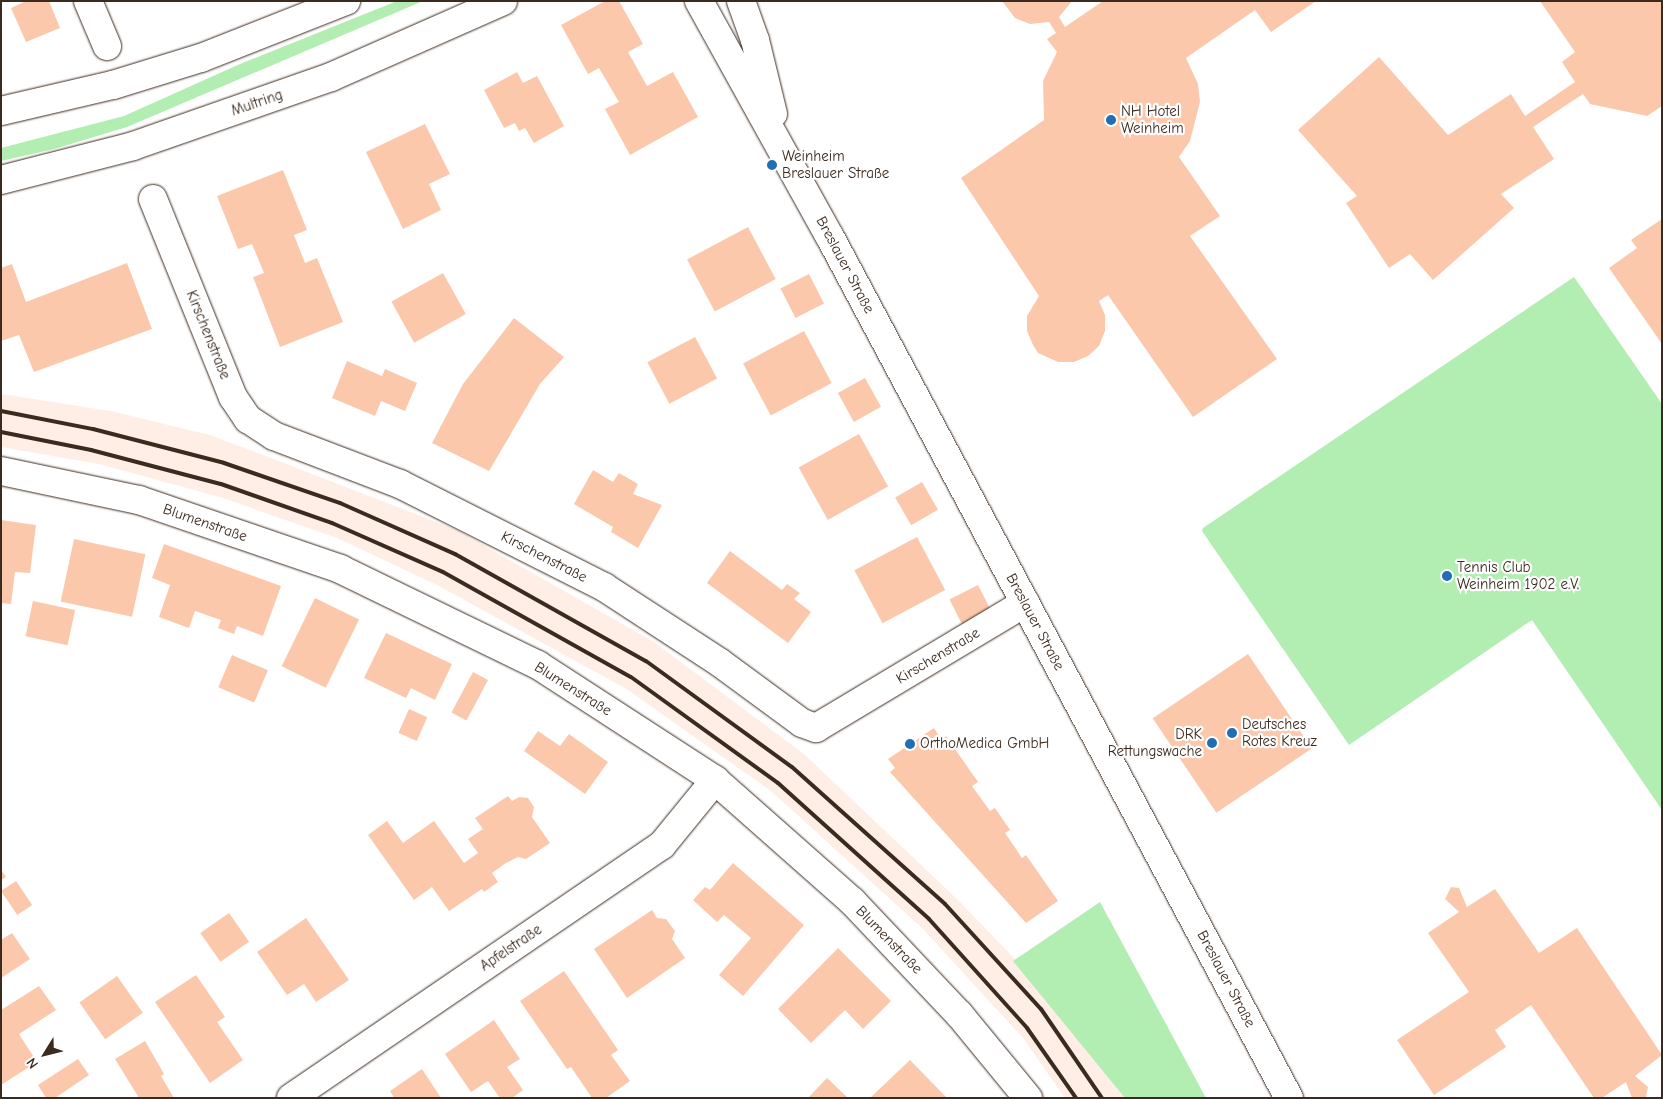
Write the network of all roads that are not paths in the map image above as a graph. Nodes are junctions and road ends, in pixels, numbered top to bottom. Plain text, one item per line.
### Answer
1 (88, 1) edge
2 (346, 1) edge
3 (503, 1) edge
4 (699, 1) edge
5 (740, 1) edge
6 (107, 46) dead end
7 (1, 111) edge
8 (780, 147) junction
9 (1, 180) edge
10 (153, 199) dead end
11 (1, 471) edge
12 (1025, 603) junction
13 (715, 780) junction
14 (291, 1098) edge
15 (1028, 1098) edge
16 (1289, 1098) edge

1 - 6 street
2 - 7 street
3 - 9 street, Multring
4 - 8 street, Breslauer Straße
5 - 8 street, Breslauer Straße
8 - 12 street, Breslauer Straße
10 - 12 street, Kirschenstraße
11 - 13 street, Blumenstraße
12 - 16 street, Breslauer Straße
13 - 14 street, Apfelstraße
13 - 15 street, Blumenstraße

